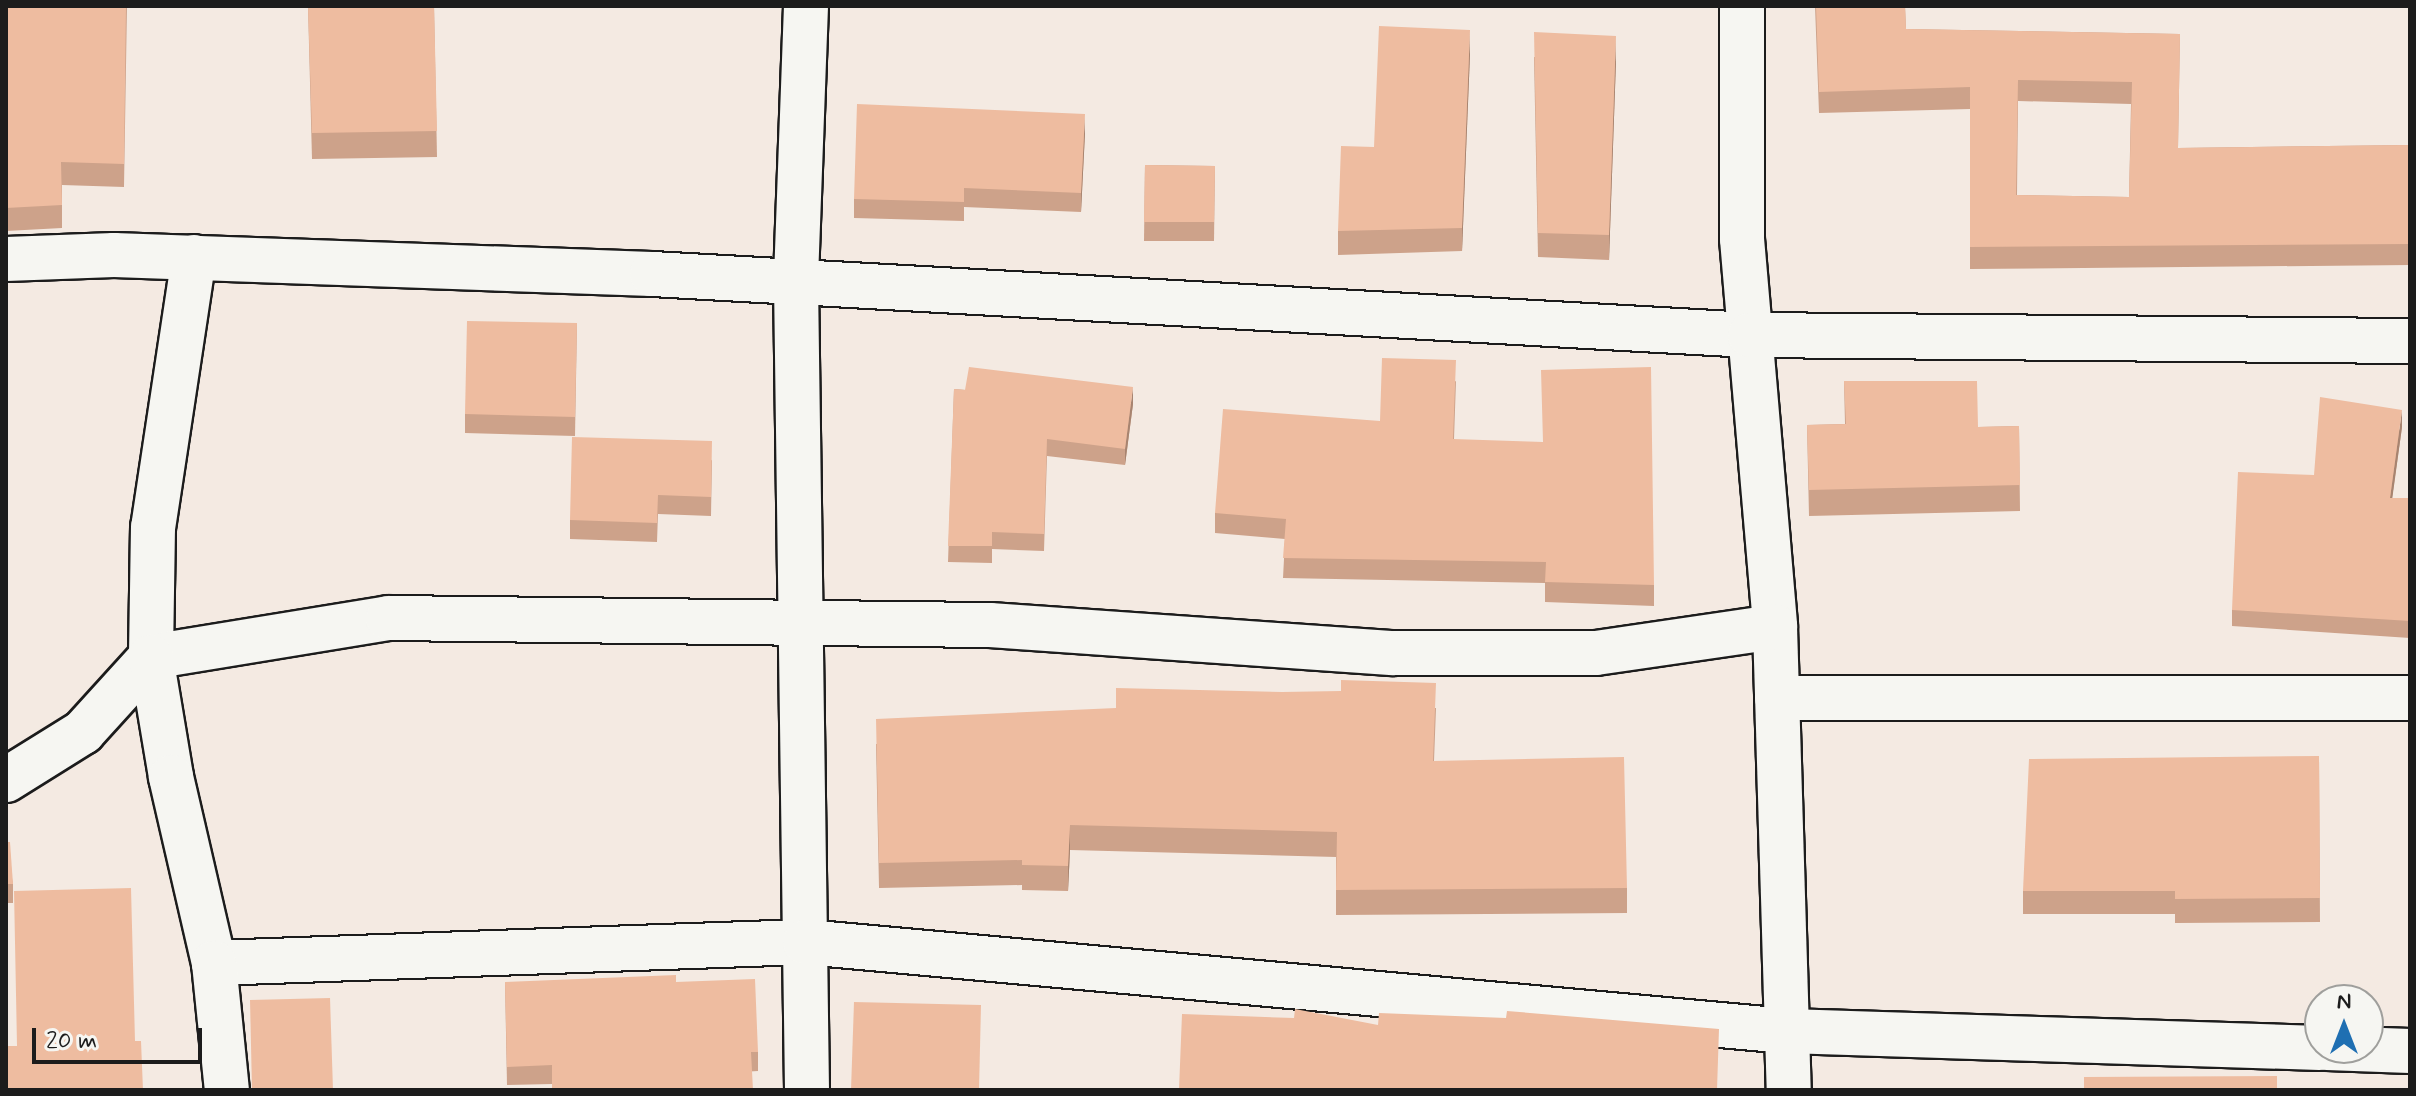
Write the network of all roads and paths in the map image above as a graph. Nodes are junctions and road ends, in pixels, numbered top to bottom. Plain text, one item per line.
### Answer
1 (806, 6) edge
2 (1742, 6) edge
3 (194, 257) junction
4 (6, 259) edge
5 (796, 282) junction
6 (1750, 335) junction
7 (2410, 341) edge
8 (799, 625) junction
9 (1775, 627) junction
10 (151, 657) junction
11 (1777, 698) junction
12 (2410, 698) edge
13 (6, 780) edge
14 (805, 942) junction
15 (214, 963) junction
16 (1787, 1031) junction
17 (2304, 1047) edge
18 (2384, 1050) edge
19 (2410, 1051) edge
20 (227, 1090) edge
21 (807, 1090) edge
22 (1789, 1090) edge

1 - 5 street
2 - 6 street
3 - 4 street
3 - 5 street
3 - 10 street
5 - 6 street
5 - 8 street
6 - 7 street
6 - 9 street
8 - 9 street
8 - 10 street
8 - 14 street
9 - 11 street
10 - 13 street
10 - 15 street
11 - 12 street
11 - 16 street
14 - 15 street
14 - 16 street
14 - 21 street
15 - 20 street
16 - 17 street
16 - 22 street
18 - 19 street

